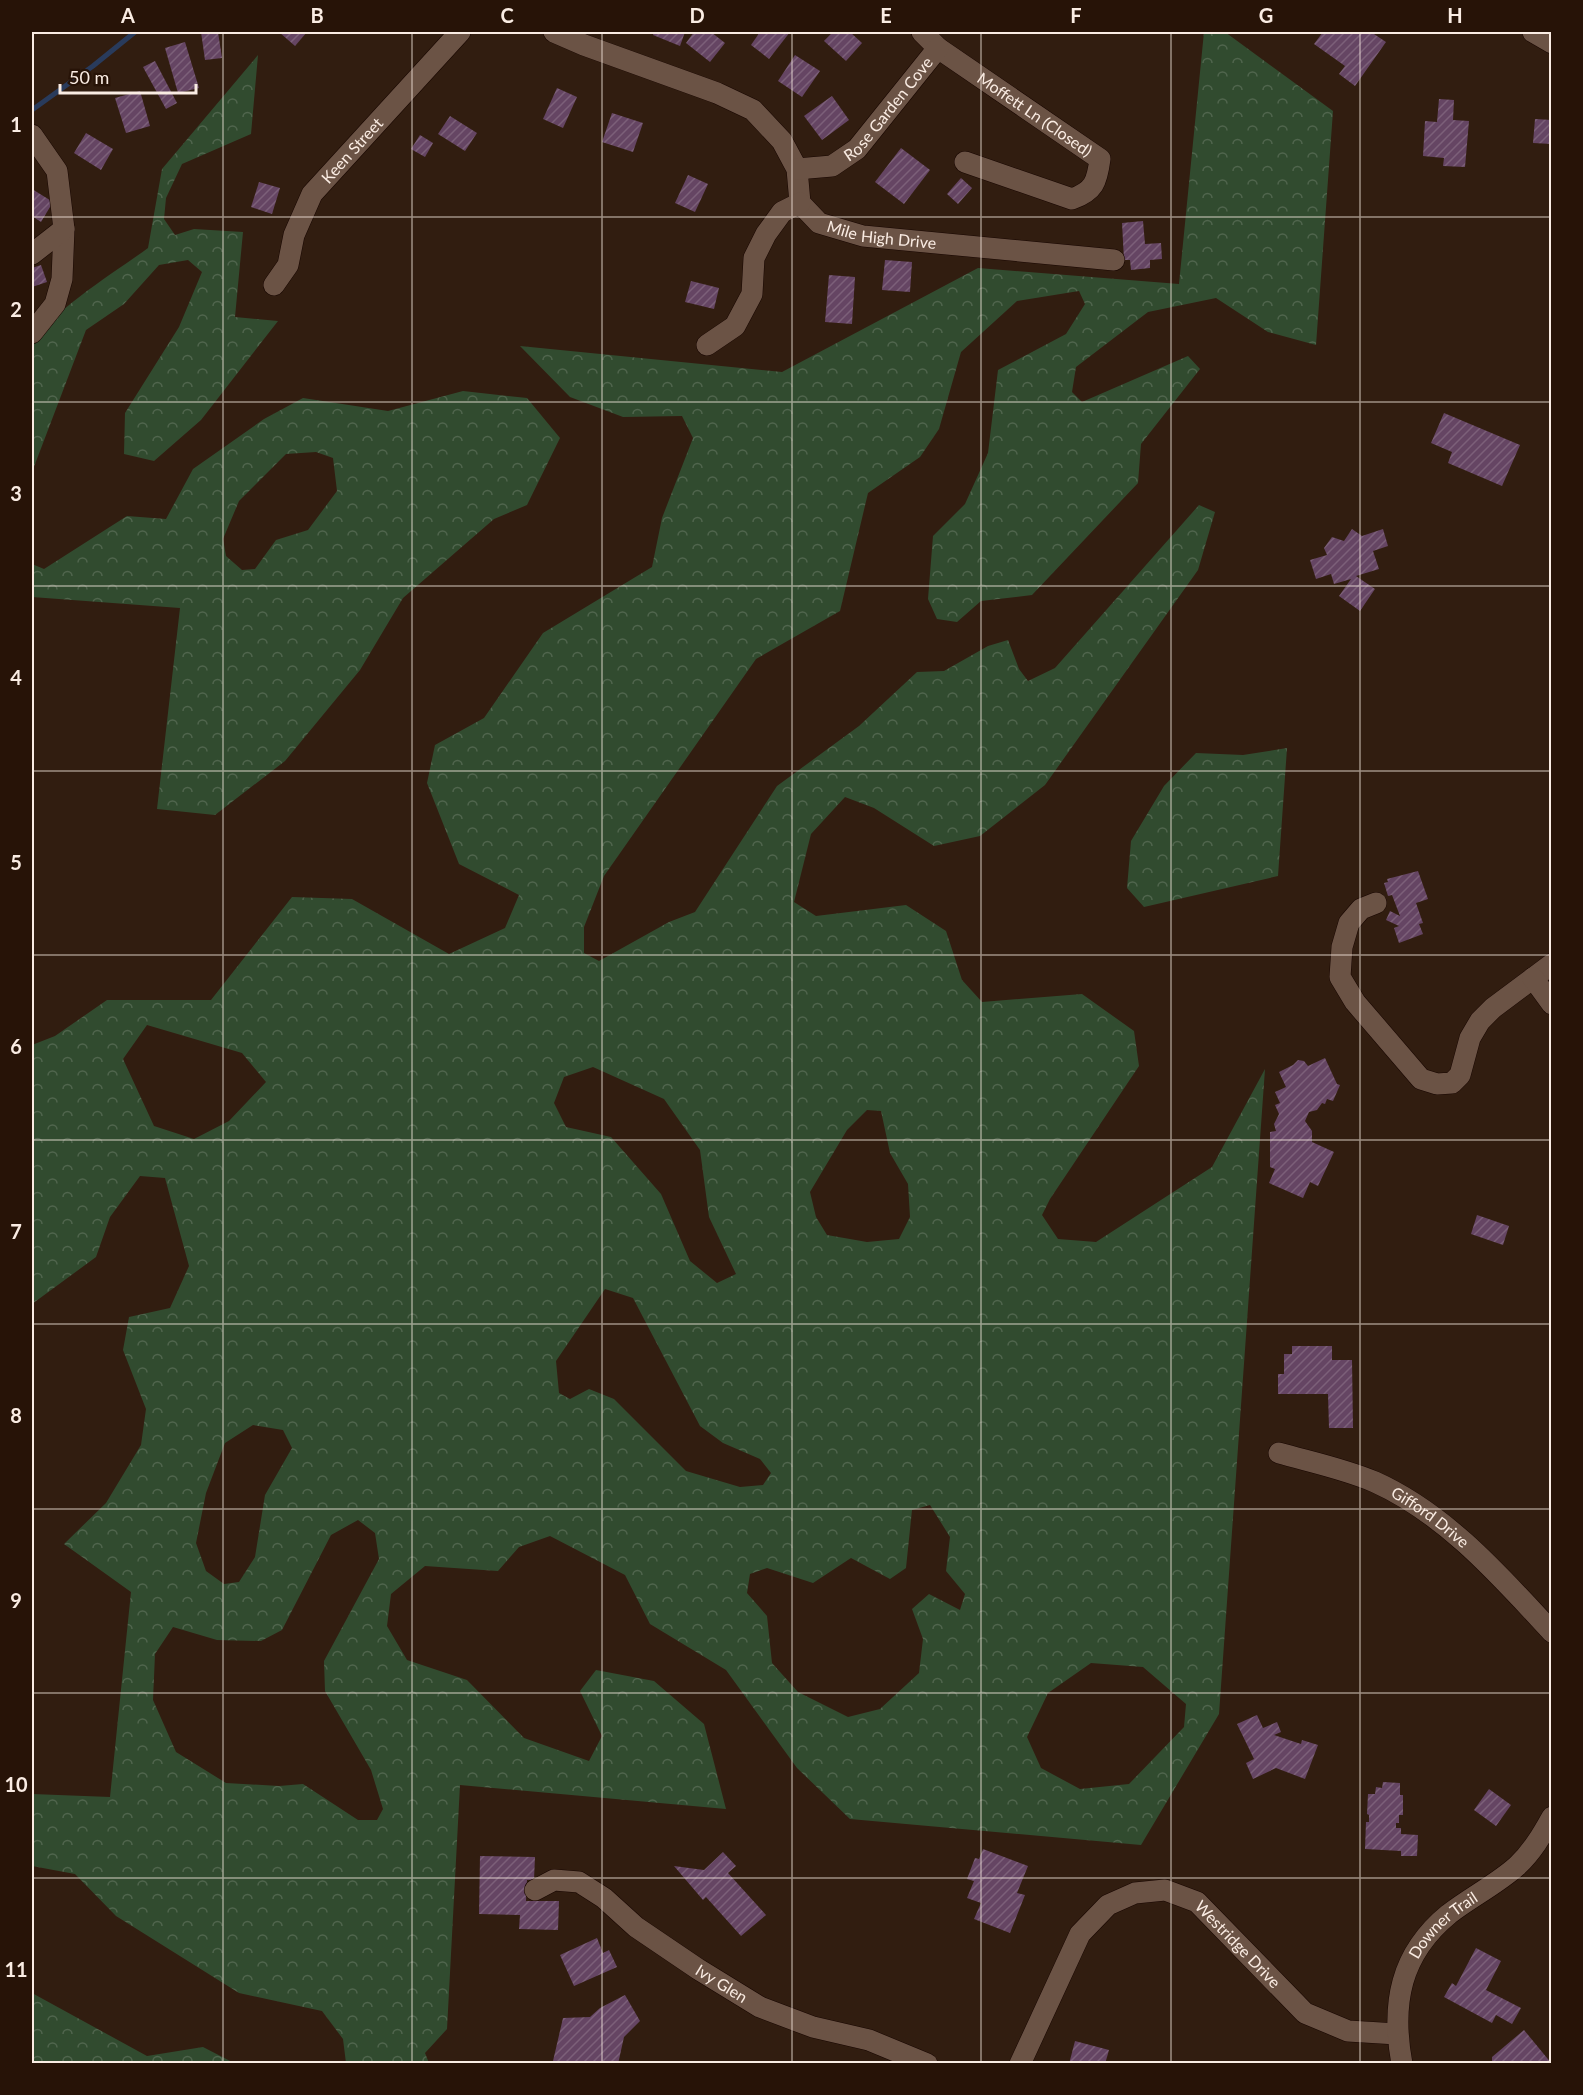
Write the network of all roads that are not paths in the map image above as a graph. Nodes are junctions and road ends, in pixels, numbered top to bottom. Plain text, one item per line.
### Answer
1 (460, 32) edge
2 (554, 32) edge
3 (922, 32) edge
4 (1533, 32) edge
5 (1551, 43) edge
6 (938, 48) junction
7 (32, 135) edge
8 (965, 162) dead end
9 (797, 169) junction
10 (800, 203) junction
11 (64, 229) junction
12 (32, 254) edge
13 (1114, 260) dead end
14 (274, 285) dead end
15 (32, 333) edge
16 (707, 345) dead end
17 (1376, 903) dead end
18 (1551, 964) edge
19 (1533, 978) junction
20 (1551, 1004) edge
21 (1279, 1453) dead end
22 (1551, 1632) edge
23 (1551, 1817) edge
24 (535, 1890) dead end
25 (1397, 2034) junction
26 (927, 2064) edge
27 (1020, 2064) edge
28 (1402, 2064) edge

1 - 14 street, Keen Street
2 - 9 street
3 - 6 street, Moffett Ln (Closed)
4 - 5 street
6 - 8 street, Moffett Ln (Closed)
6 - 9 street, Rose Garden Cove
7 - 11 street
9 - 10 street
10 - 13 street, Mile High Drive
10 - 16 street
11 - 12 street
11 - 15 street
17 - 19 street
18 - 19 street
19 - 20 street
21 - 22 street, Gifford Drive
23 - 25 street, Downer Trail
24 - 26 street, Ivy Glen
25 - 27 street, Westridge Drive
25 - 28 street, Downer Trail

